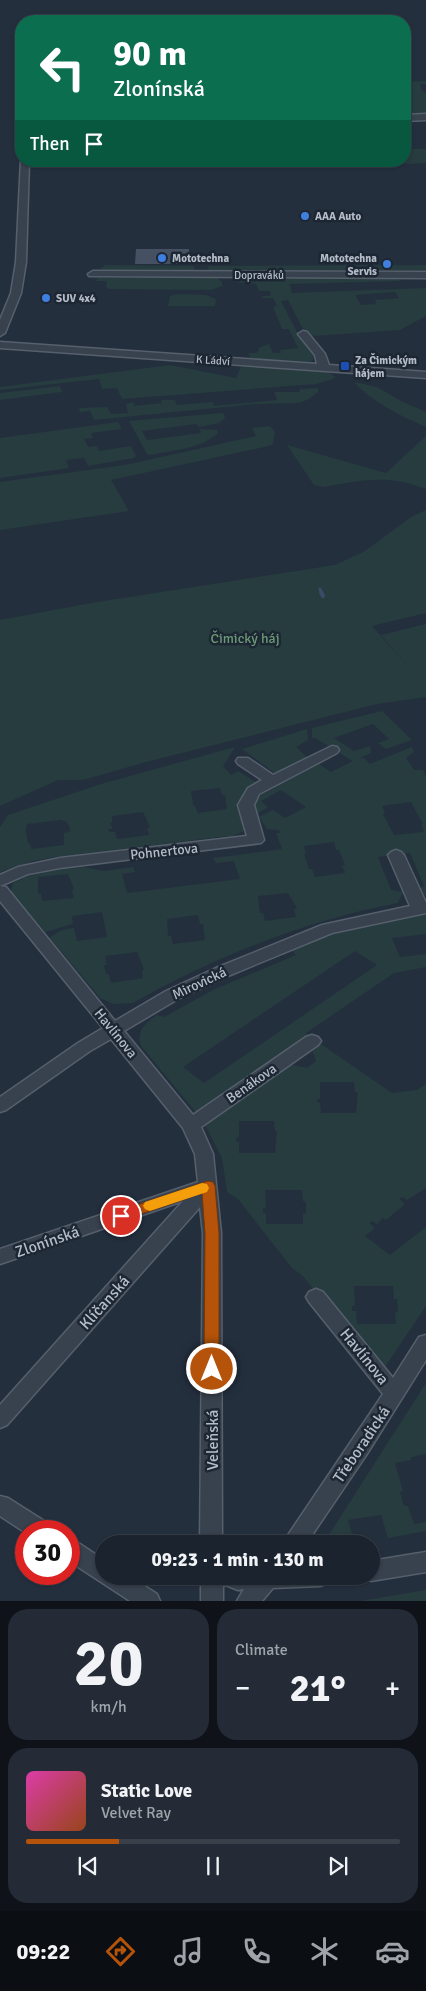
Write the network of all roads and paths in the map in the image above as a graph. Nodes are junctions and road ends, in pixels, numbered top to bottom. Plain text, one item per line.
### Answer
1 (426, 117) edge
2 (411, 118) edge
3 (24, 167) edge
4 (93, 274) dead end
5 (426, 275) edge
6 (0, 333) edge
7 (303, 334) dead end
8 (0, 345) edge
9 (324, 368) junction
10 (426, 375) edge
11 (332, 750) dead end
12 (243, 761) dead end
13 (273, 781) junction
14 (396, 855) dead end
15 (0, 882) edge
16 (0, 891) edge
17 (423, 908) edge
18 (113, 1030) junction
19 (312, 1041) dead end
20 (0, 1106) edge
21 (191, 1125) junction
22 (208, 1186) junction
23 (0, 1257) edge
24 (316, 1296) dead end
25 (426, 1342) edge
26 (394, 1393) junction
27 (0, 1419) edge
28 (0, 1505) edge
29 (24, 1520) edge
30 (211, 1535) edge
31 (298, 1535) edge
32 (80, 1556) edge
33 (426, 1562) edge
34 (95, 1566) edge
35 (380, 1570) edge
36 (124, 1585) edge
37 (212, 1585) edge
38 (262, 1585) edge
39 (149, 1601) edge
40 (212, 1601) edge
41 (248, 1601) edge

1 - 2 street
3 - 6 street
4 - 5 street, Dopraváků
7 - 9 street
8 - 9 street, K Ládví
9 - 10 street, K Ládví
11 - 13 street, Pohnertova
12 - 13 street
13 - 15 street, Pohnertova
14 - 17 street, Mirovická
16 - 18 street, Havlínova
17 - 18 street, Mirovická
18 - 20 street, Mirovická
18 - 21 street, Havlínova
19 - 21 street, Benákova
21 - 22 street, Havlínova
22 - 23 street, Zlonínská
22 - 27 street, Klíčanská
22 - 30 street, Veleňská
24 - 26 street, Havlínova
25 - 26 street, Třeboradická
26 - 31 street, Třeboradická
28 - 29 street
32 - 34 street
33 - 35 street
36 - 39 street
37 - 40 street
38 - 41 street

